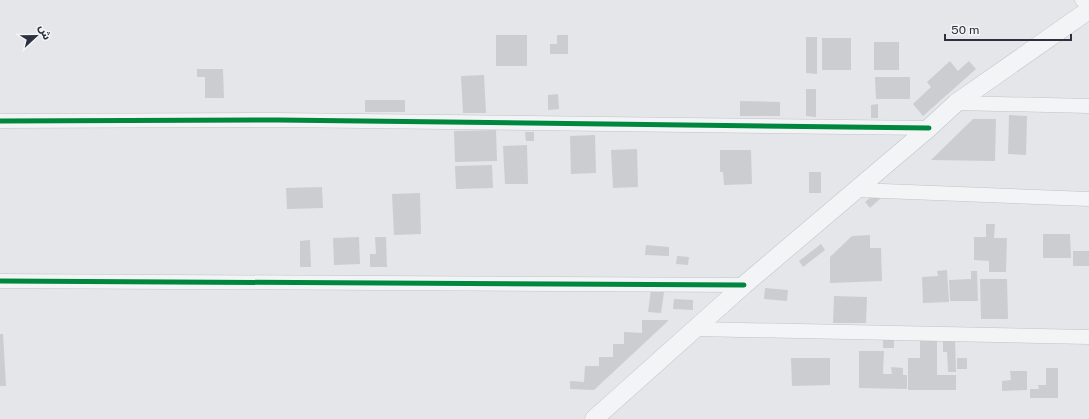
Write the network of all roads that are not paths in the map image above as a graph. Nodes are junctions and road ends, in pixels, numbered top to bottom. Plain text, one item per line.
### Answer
1 (1082, 0) edge
2 (1089, 1) edge
3 (1089, 10) edge
4 (956, 103) junction
5 (1089, 106) edge
6 (0, 121) edge
7 (929, 128) junction
8 (857, 190) junction
9 (1089, 199) edge
10 (0, 281) edge
11 (744, 285) junction
12 (696, 329) junction
13 (1089, 337) edge
14 (594, 419) edge

1 - 2 street
3 - 4 street
4 - 5 street
4 - 7 street
6 - 7 street
7 - 8 street
8 - 9 street
8 - 11 street
10 - 11 street
11 - 12 street
12 - 13 street
12 - 14 street

